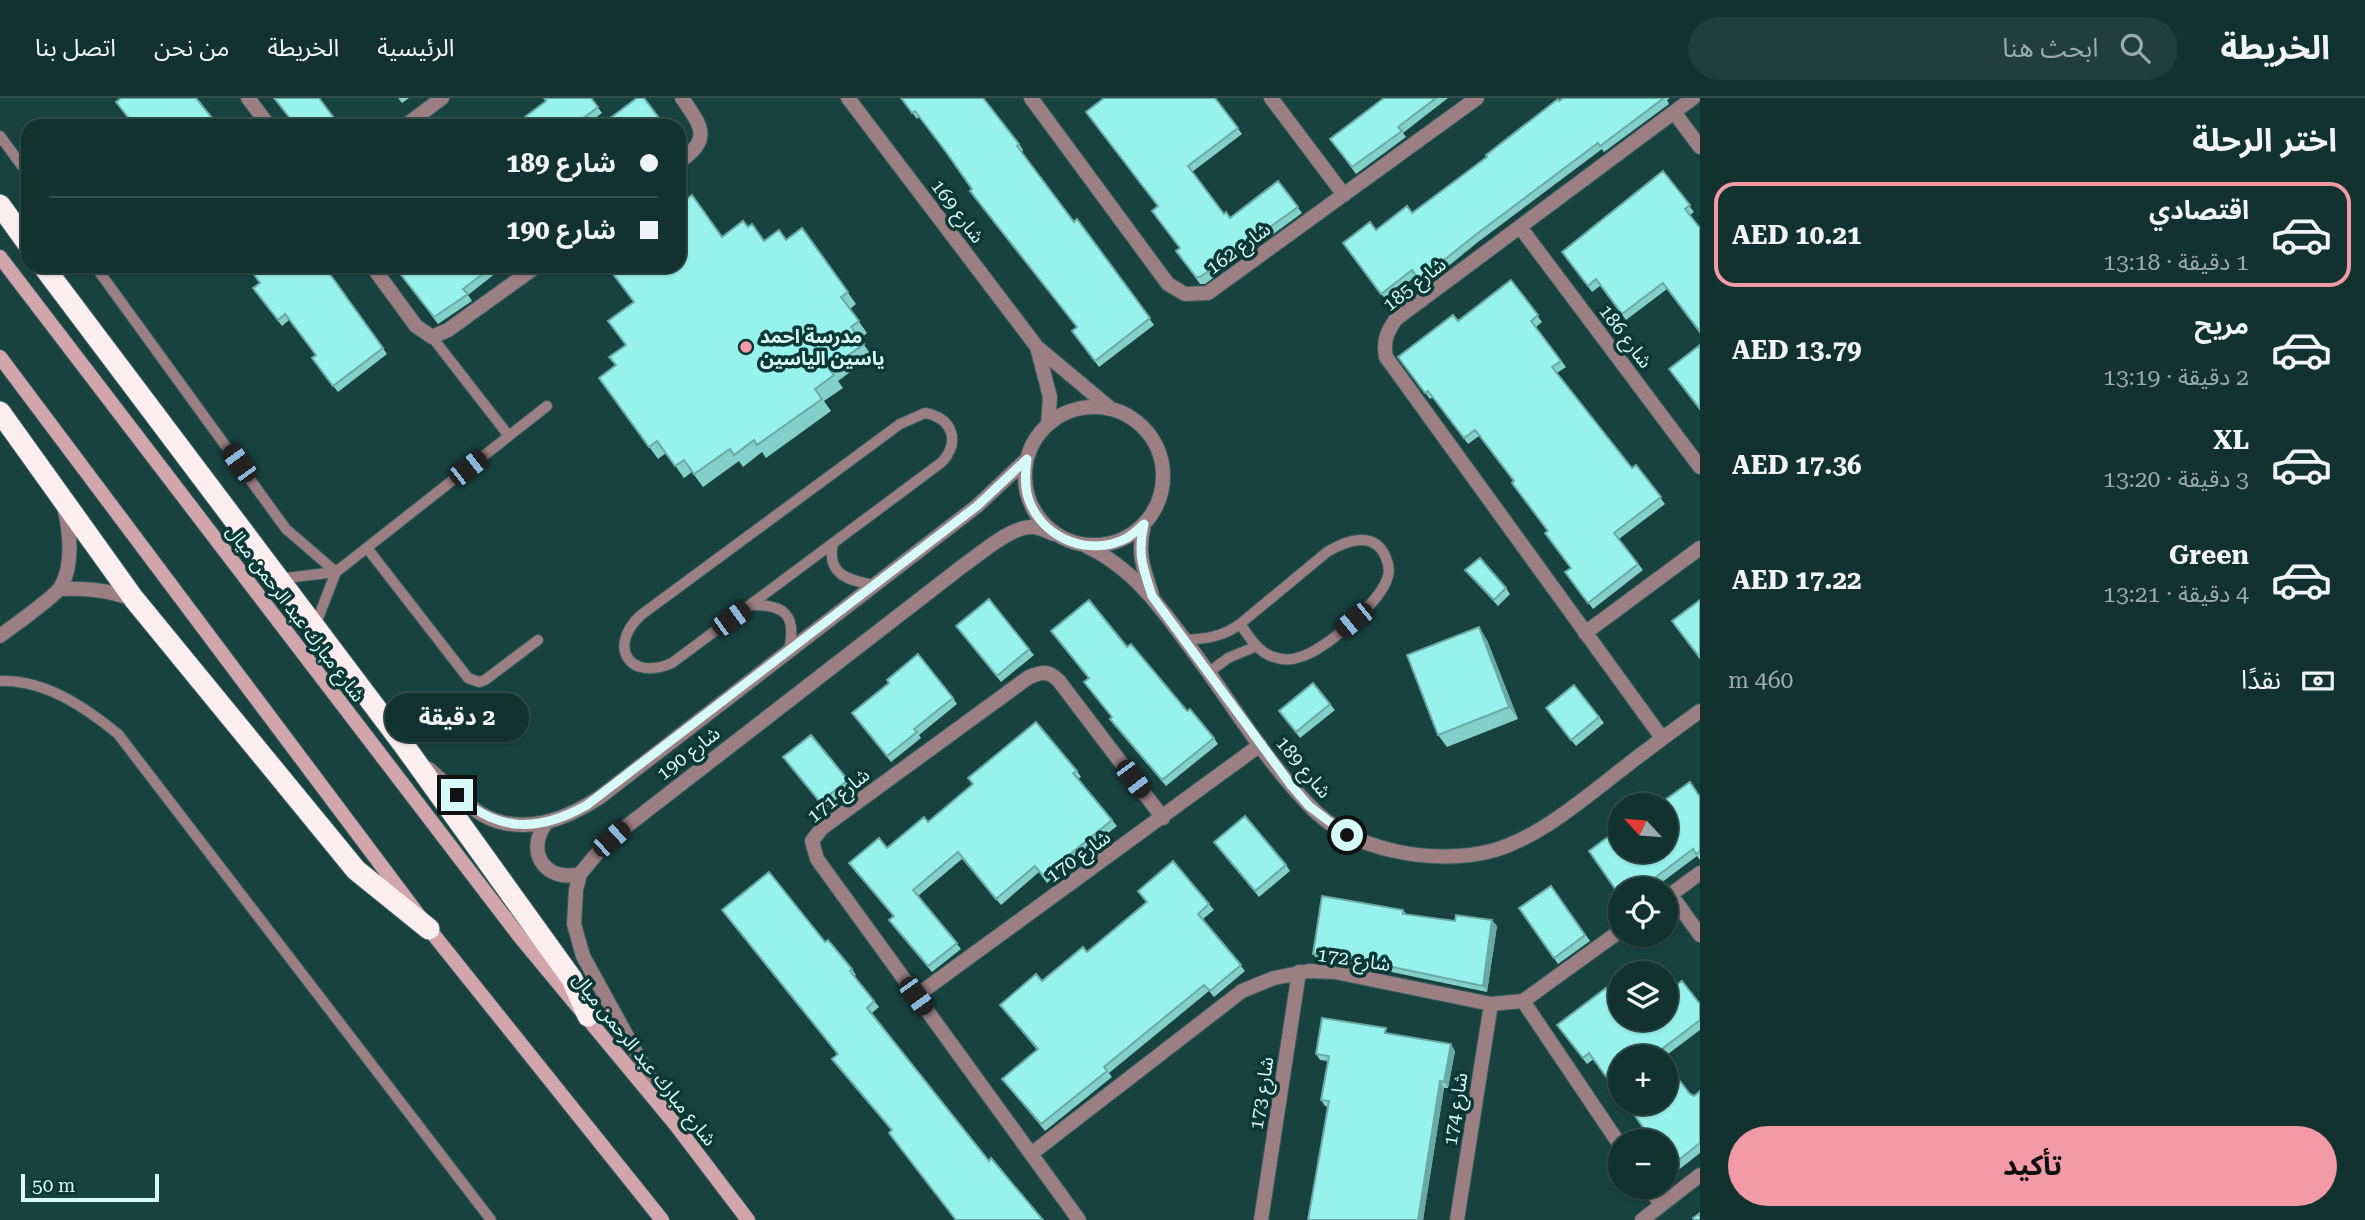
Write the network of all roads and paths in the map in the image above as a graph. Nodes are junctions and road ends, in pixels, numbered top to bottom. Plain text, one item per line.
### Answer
1 (248, 98) edge
2 (442, 98) edge
3 (682, 98) edge
4 (848, 98) edge
5 (1031, 98) edge
6 (1271, 98) edge
7 (1477, 98) edge
8 (1693, 98) edge
9 (1674, 112) junction
10 (264, 119) edge
11 (414, 119) edge
12 (0, 136) edge
13 (1700, 147) edge
14 (686, 158) edge
15 (21, 164) edge
16 (1344, 195) junction
17 (0, 205) edge
18 (1520, 227) junction
19 (21, 234) edge
20 (0, 257) edge
21 (48, 273) edge
22 (100, 273) edge
23 (377, 273) edge
24 (527, 273) edge
25 (432, 337) junction
26 (1037, 347) junction
27 (0, 357) edge
28 (547, 406) dead end
29 (1110, 408) junction
30 (0, 412) edge
31 (1048, 424) junction
32 (509, 436) junction
33 (1027, 459) junction
34 (1700, 467) edge
35 (62, 498) junction
36 (1144, 524) junction
37 (1055, 534) junction
38 (833, 543) junction
39 (1086, 546) junction
40 (367, 548) junction
41 (1700, 548) edge
42 (336, 572) junction
43 (278, 579) junction
44 (874, 585) junction
45 (59, 589) junction
46 (1152, 596) junction
47 (134, 599) junction
48 (750, 605) junction
49 (1240, 624) junction
50 (314, 627) junction
51 (1586, 633) junction
52 (0, 636) edge
53 (538, 640) dead end
54 (1184, 640) junction
55 (1257, 646) junction
56 (789, 650) junction
57 (1209, 673) junction
58 (0, 681) edge
59 (1700, 711) edge
60 (1662, 738) junction
61 (1260, 745) junction
62 (406, 748) junction
63 (1163, 818) junction
64 (547, 822) junction
65 (580, 873) junction
66 (1700, 873) edge
67 (1678, 889) edge
68 (1678, 908) edge
69 (429, 929) junction
70 (1700, 935) edge
71 (1608, 940) edge
72 (1298, 972) junction
73 (916, 996) junction
74 (1523, 1001) junction
75 (1491, 1004) junction
76 (588, 1016) junction
77 (675, 1124) junction
78 (1609, 1129) edge
79 (1031, 1154) junction
80 (1700, 1175) edge
81 (1657, 1199) edge
82 (1661, 1205) junction
83 (491, 1220) edge
84 (662, 1220) edge
85 (748, 1220) edge
86 (1079, 1220) edge
87 (1261, 1220) edge
88 (1457, 1220) edge
89 (1642, 1220) edge

1 - 10 street
2 - 11 street
3 - 14 street
4 - 26 street, شارع 169
5 - 16 street, شارع 162
6 - 16 street
7 - 16 street, شارع 162
8 - 9 street, شارع 185
9 - 13 street
9 - 18 street, شارع 185
12 - 15 lane
17 - 19 highway
18 - 34 street, شارع 186
18 - 51 street, شارع 185
20 - 76 main road, شارع مبارك عبد الرحمن ميال
21 - 43 highway
22 - 42 lane
23 - 25 street
24 - 25 street
25 - 32 lane
26 - 29 street, شارع 169
26 - 31 street, شارع 169
27 - 69 main road
28 - 32 lane
29 - 31 street
29 - 36 street
30 - 35 highway
31 - 33 street
32 - 40 lane
33 - 37 street
33 - 44 street, شارع 190
35 - 45 street
35 - 47 highway
36 - 39 street
36 - 46 street, شارع 189
37 - 39 street
37 - 65 street, شارع 190
38 - 44 lane
38 - 48 lane
38 - 48 lane
39 - 46 street, شارع 189
40 - 42 lane
40 - 53 lane
41 - 51 street
42 - 43 lane
42 - 50 lane
43 - 50 highway
44 - 56 street, شارع 190
45 - 47 street
45 - 52 street
46 - 54 street, شارع 189
47 - 69 highway
48 - 56 lane
49 - 54 lane
49 - 55 lane
49 - 55 lane
50 - 62 highway
51 - 60 street, شارع 185
54 - 57 street, شارع 189
55 - 57 lane
56 - 64 street, شارع 190
57 - 61 street, شارع 189
58 - 83 lane
59 - 60 street, شارع 189
60 - 61 street, شارع 189
61 - 63 street, شارع 170
62 - 64 street, شارع 190
62 - 76 highway
63 - 73 street, شارع 170
63 - 73 street, شارع 171
64 - 65 street
65 - 77 street
66 - 67 street
68 - 70 street
69 - 84 main road
71 - 74 street
72 - 75 street, شارع 172
72 - 79 street, شارع 172
72 - 87 street, شارع 173
73 - 79 street, شارع 171
74 - 75 street, شارع 172
74 - 78 street
75 - 88 street, شارع 174
76 - 77 main road, شارع مبارك عبد الرحمن ميال
77 - 85 main road, شارع مبارك عبد الرحمن ميال
79 - 86 street, شارع 171
80 - 82 street
81 - 82 street
82 - 89 street

